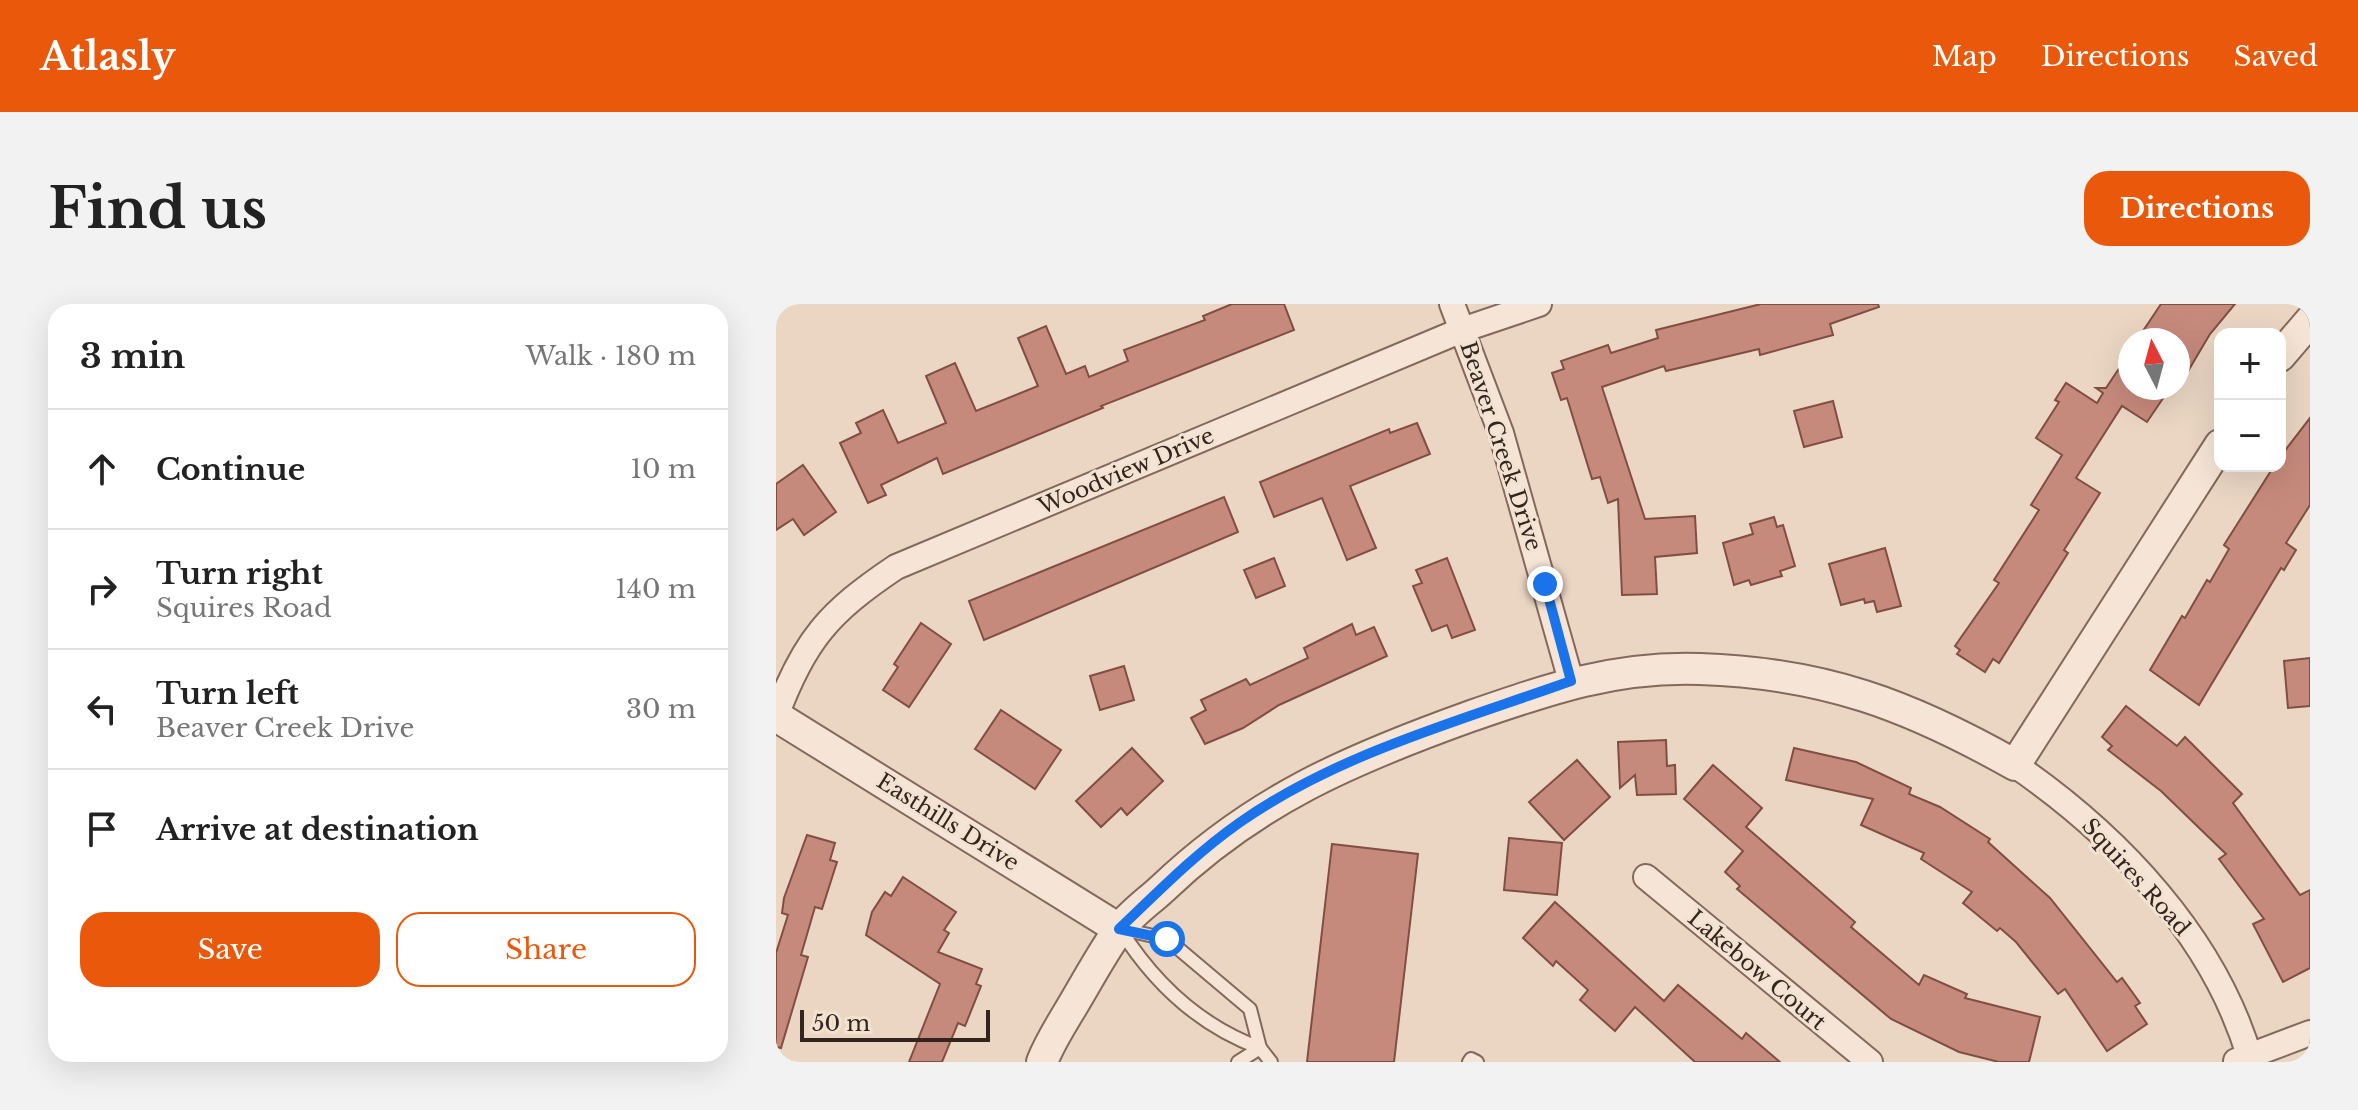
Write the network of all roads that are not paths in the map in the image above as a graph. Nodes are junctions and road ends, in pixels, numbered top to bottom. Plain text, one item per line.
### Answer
1 (1452, 304) edge
2 (1539, 304) edge
3 (2310, 321) edge
4 (1462, 330) junction
5 (2286, 349) edge
6 (2214, 454) edge
7 (1571, 681) junction
8 (776, 716) edge
9 (2015, 765) junction
10 (1646, 877) dead end
11 (1119, 929) junction
12 (2310, 1033) edge
13 (1260, 1048) junction
14 (2244, 1060) edge
15 (1042, 1062) edge
16 (1238, 1062) edge
17 (1271, 1062) edge
18 (1469, 1062) edge
19 (1477, 1062) edge
20 (1870, 1062) edge

1 - 4 street, Beaver Creek Drive
2 - 4 street, Woodview Drive
3 - 5 street
4 - 7 street, Beaver Creek Drive
4 - 8 street, Woodview Drive
6 - 9 street
7 - 9 street, Squires Road
7 - 11 street, Squires Road
8 - 11 street, Easthills Drive
9 - 14 street, Squires Road
10 - 20 street, Lakebow Court
11 - 13 lane
11 - 13 lane
11 - 15 street, Squires Road
12 - 14 street
13 - 16 lane
13 - 17 lane
18 - 19 lane

